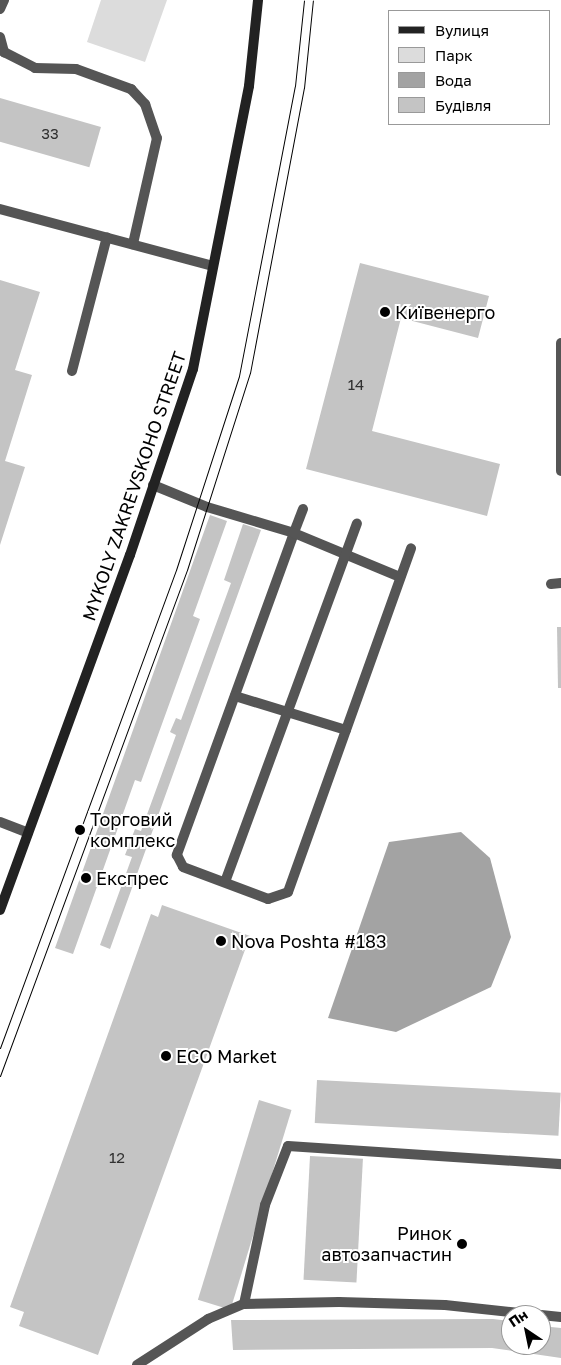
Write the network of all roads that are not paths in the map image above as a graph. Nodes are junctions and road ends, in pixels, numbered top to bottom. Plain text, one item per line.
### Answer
1 (4, 0) edge
2 (258, 0) edge
3 (0, 9) edge
4 (0, 37) edge
5 (0, 209) edge
6 (107, 238) junction
7 (133, 244) junction
8 (213, 266) junction
9 (561, 343) edge
10 (72, 371) dead end
11 (561, 471) edge
12 (153, 485) junction
13 (303, 509) dead end
14 (358, 523) dead end
15 (294, 533) junction
16 (411, 548) dead end
17 (347, 553) junction
18 (400, 577) junction
19 (236, 696) junction
20 (287, 712) junction
21 (346, 730) junction
22 (0, 822) edge
23 (28, 832) junction
24 (225, 882) junction
25 (0, 910) edge
26 (561, 1164) edge
27 (244, 1304) junction
28 (501, 1311) edge
29 (137, 1365) edge

1 - 3 lane
2 - 8 street, MYKOLY ZAKREVSKOHO STREET
4 - 7 lane
5 - 6 lane
6 - 7 lane
6 - 10 lane
7 - 8 lane
8 - 12 street, MYKOLY ZAKREVSKOHO STREET
9 - 11 lane
12 - 15 lane
12 - 23 street, MYKOLY ZAKREVSKOHO STREET
13 - 15 lane
14 - 17 lane
15 - 17 lane
15 - 19 lane
16 - 18 lane
17 - 18 lane
17 - 20 lane
18 - 21 lane
19 - 20 lane
19 - 24 lane
20 - 21 lane
20 - 24 lane
21 - 24 lane
22 - 23 lane
23 - 25 street, MYKOLY ZAKREVSKOHO STREET
26 - 27 lane
27 - 28 lane
27 - 29 lane

